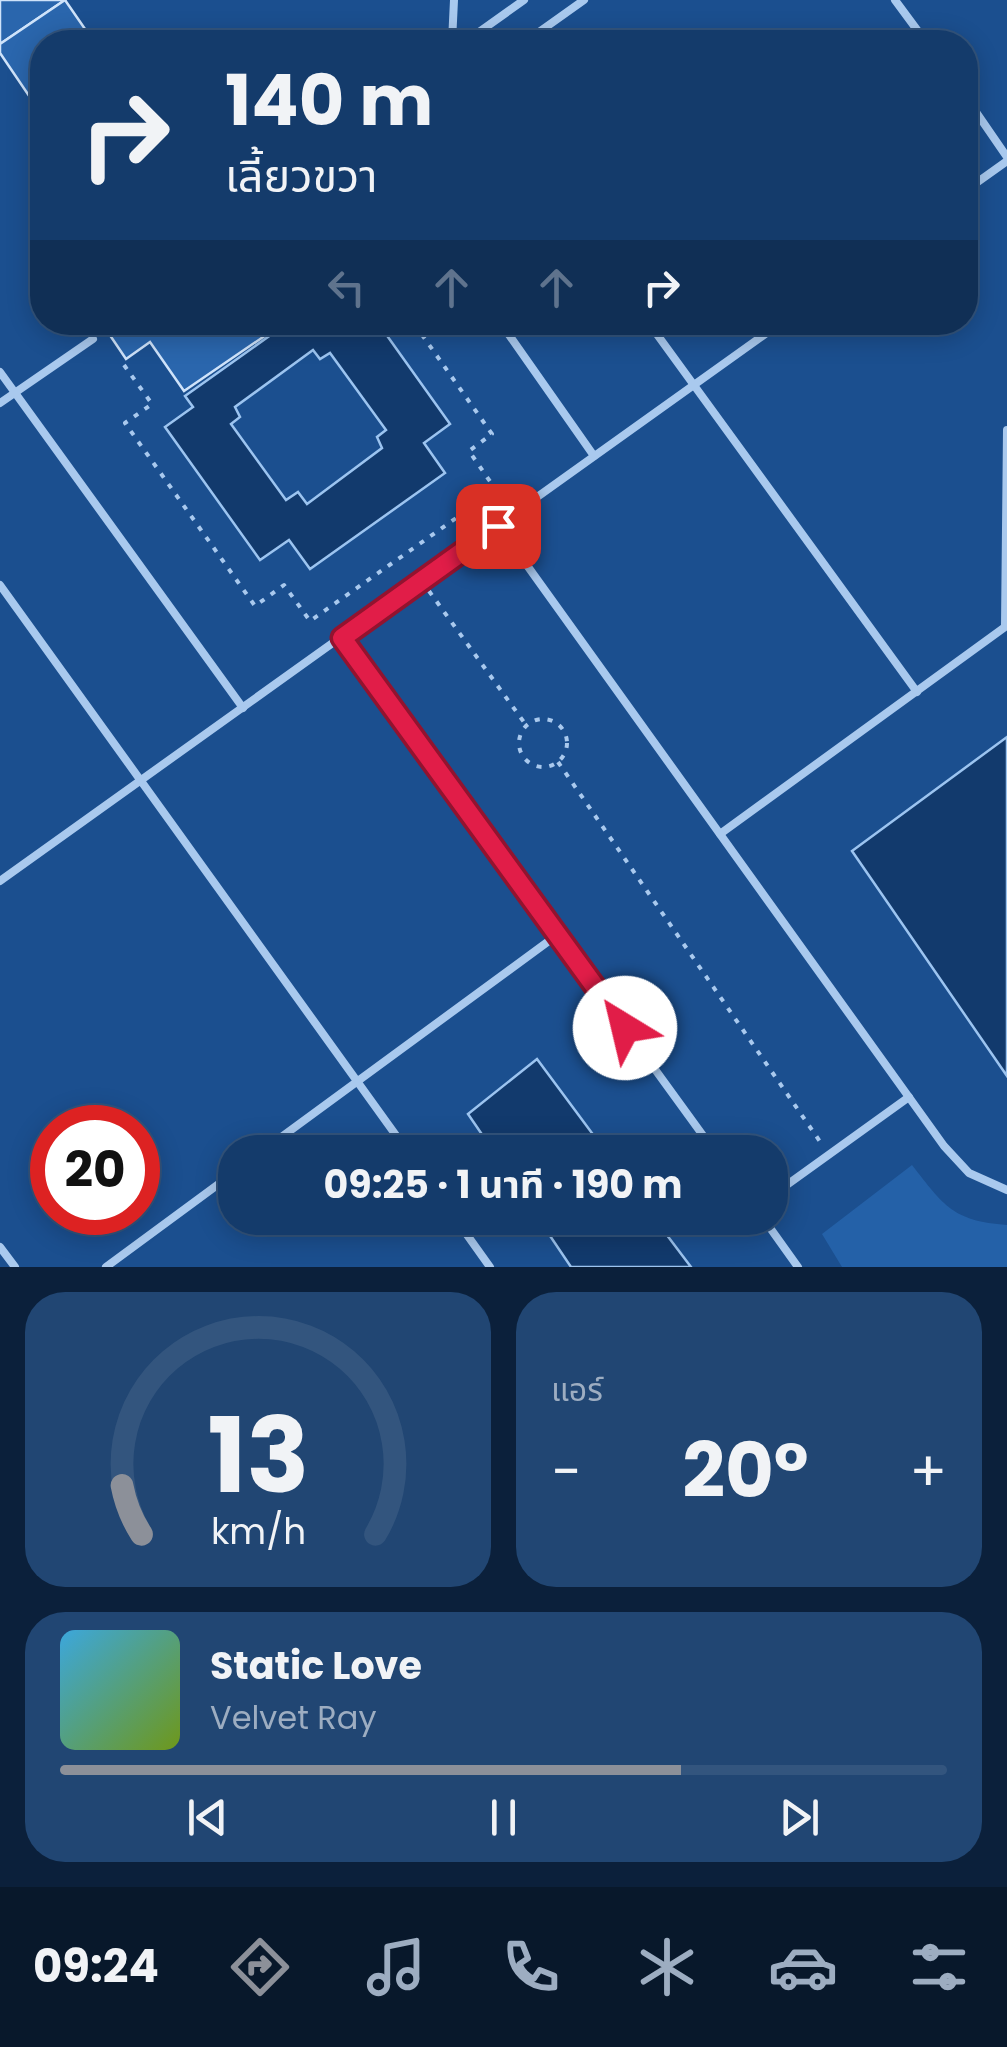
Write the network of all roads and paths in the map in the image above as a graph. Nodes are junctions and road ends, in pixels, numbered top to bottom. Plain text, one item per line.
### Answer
1 (454, 0) edge
2 (524, 0) edge
3 (584, 0) edge
4 (895, 0) edge
5 (453, 30) edge
6 (481, 30) edge
7 (542, 30) edge
8 (917, 30) edge
9 (978, 116) edge
10 (1007, 159) edge
11 (978, 182) edge
12 (422, 335) edge
13 (509, 335) edge
14 (657, 335) edge
15 (764, 335) edge
16 (94, 339) dead end
17 (124, 365) dead end
18 (0, 372) edge
19 (694, 386) junction
20 (15, 392) junction
21 (0, 403) edge
22 (1007, 430) edge
23 (594, 456) junction
24 (498, 526) junction
25 (402, 556) junction
26 (421, 580) junction
27 (0, 585) edge
28 (342, 638) junction
29 (917, 692) junction
30 (243, 708) junction
31 (526, 725) junction
32 (558, 762) junction
33 (141, 780) junction
34 (720, 834) junction
35 (0, 881) edge
36 (557, 935) junction
37 (357, 1082) junction
38 (909, 1097) junction
39 (285, 1135) edge
40 (396, 1135) edge
41 (703, 1135) edge
42 (829, 1155) junction
43 (788, 1184) edge
44 (218, 1185) edge
45 (1007, 1190) edge
46 (466, 1235) edge
47 (775, 1235) edge
48 (0, 1247) edge
49 (15, 1267) edge
50 (106, 1267) edge
51 (490, 1267) edge
52 (798, 1267) edge

1 - 5 lane
2 - 6 lane
3 - 7 lane
4 - 8 lane
9 - 10 lane
10 - 11 lane
12 - 25 path
13 - 23 lane
14 - 19 lane
15 - 19 lane
16 - 20 lane
17 - 25 path
18 - 20 lane
19 - 23 lane
19 - 29 lane
20 - 21 lane
20 - 30 lane
22 - 29 lane
23 - 24 lane
24 - 26 lane
24 - 34 lane
25 - 26 path
26 - 28 lane
26 - 31 path
27 - 33 lane
28 - 30 lane
28 - 36 lane
29 - 34 lane
30 - 33 lane
31 - 32 path
31 - 32 path
32 - 42 path
33 - 35 lane
33 - 37 lane
34 - 38 lane
36 - 37 lane
36 - 41 lane
37 - 39 lane
37 - 40 lane
38 - 42 lane
38 - 45 lane
42 - 43 lane
44 - 50 lane
46 - 51 lane
47 - 52 lane
48 - 49 lane

